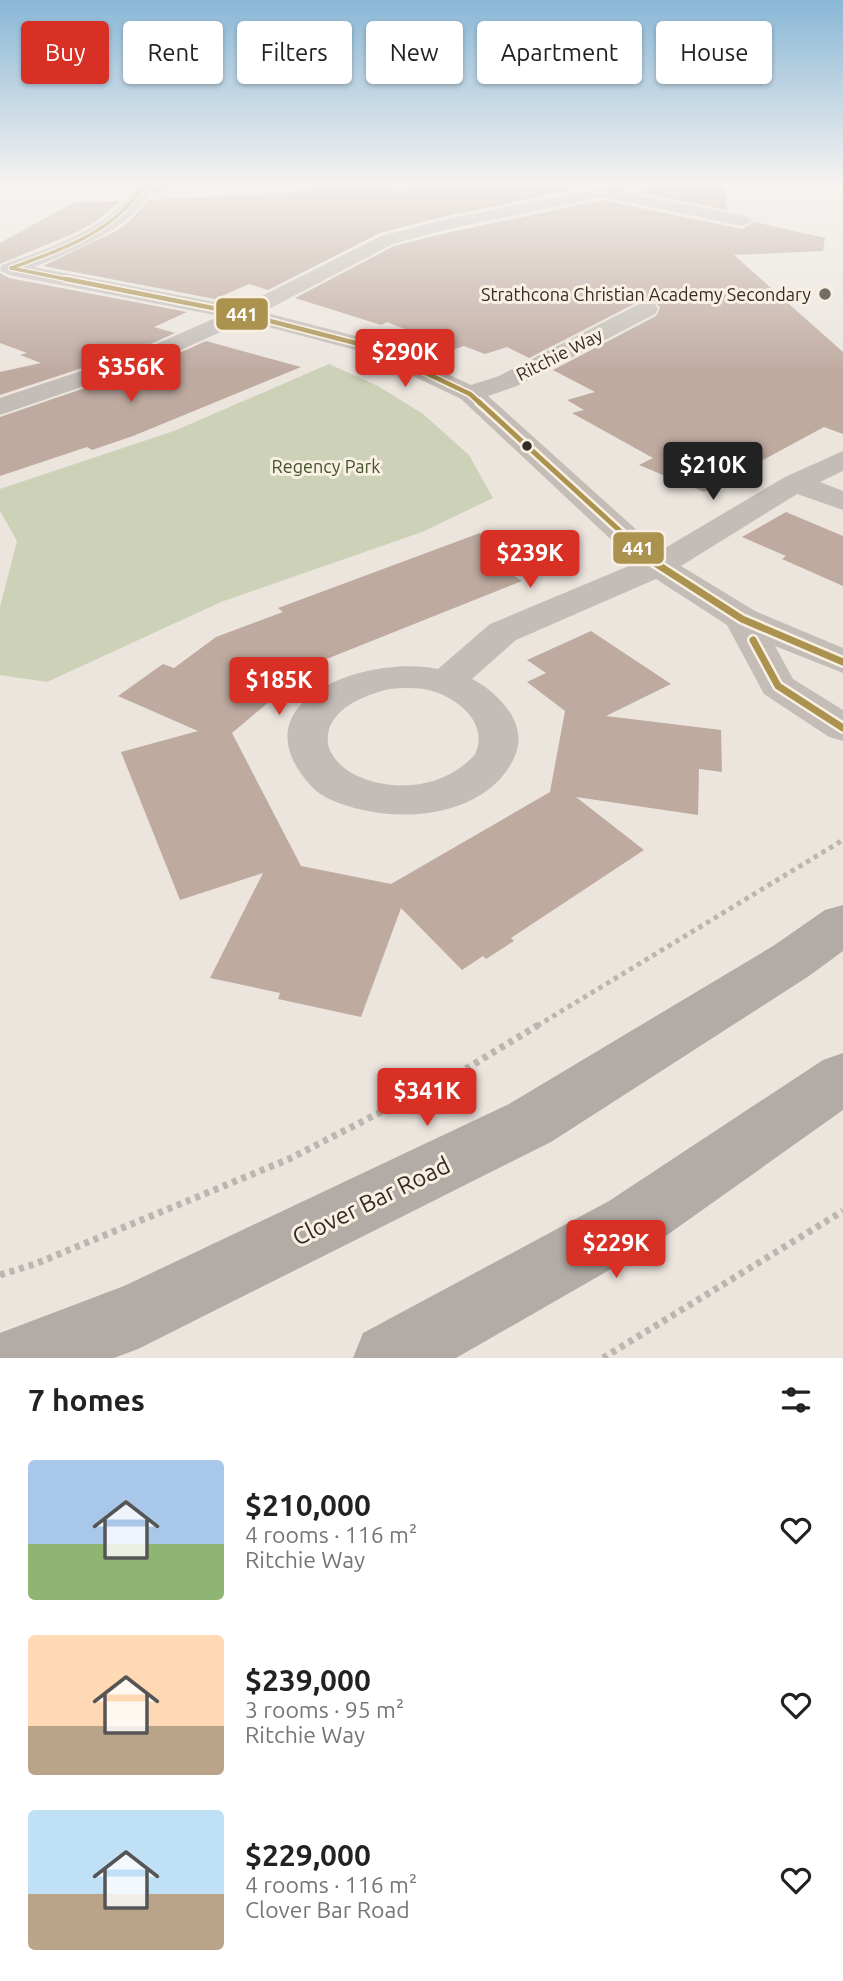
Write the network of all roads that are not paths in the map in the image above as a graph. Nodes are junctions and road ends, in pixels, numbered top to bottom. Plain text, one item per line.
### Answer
1 (66, 246) edge
2 (375, 246) edge
3 (8, 262) edge
4 (647, 309) dead end
5 (243, 314) junction
6 (470, 394) junction
7 (0, 407) edge
8 (843, 460) edge
9 (795, 483) junction
10 (843, 501) edge
11 (658, 566) junction
12 (742, 618) junction
13 (843, 662) edge
14 (446, 682) dead end
15 (843, 727) edge
16 (843, 924) edge
17 (843, 1078) edge
18 (817, 1101) edge
19 (24, 1358) edge
20 (388, 1358) edge

1 - 3 street
2 - 5 street
3 - 5 street
4 - 6 street, Ritchie Way
5 - 6 street
5 - 7 street
6 - 11 street
8 - 9 street
9 - 10 street
9 - 11 street
11 - 12 street
11 - 14 street
12 - 13 street
12 - 15 street
16 - 19 main road, Clover Bar Road
17 - 18 main road
18 - 20 main road

